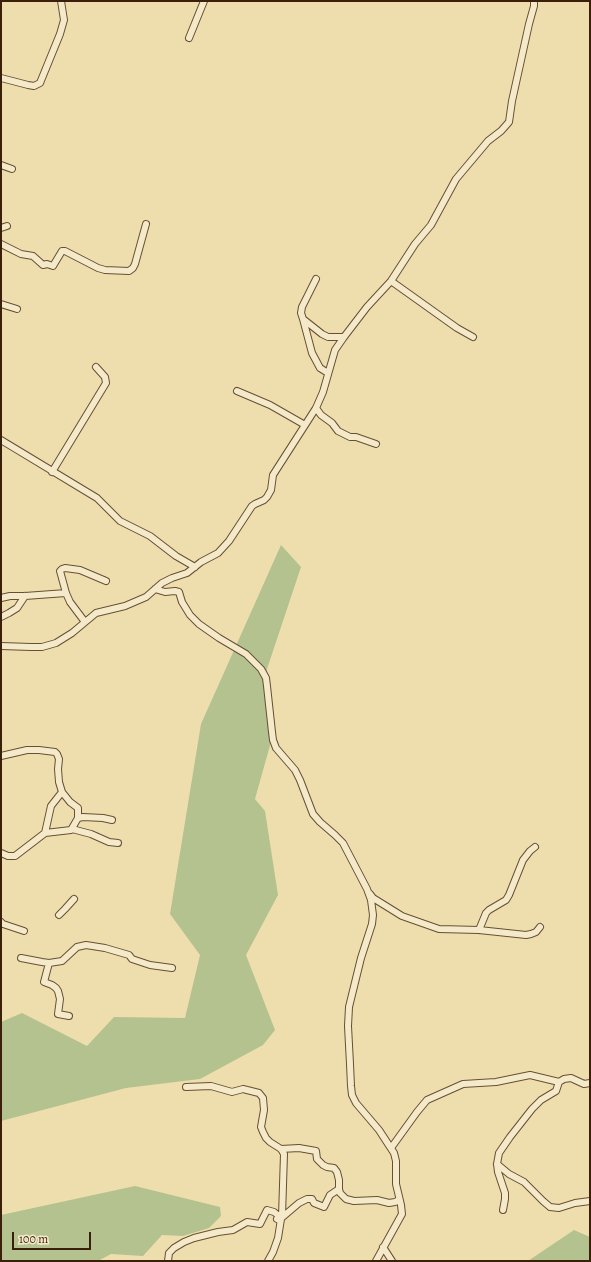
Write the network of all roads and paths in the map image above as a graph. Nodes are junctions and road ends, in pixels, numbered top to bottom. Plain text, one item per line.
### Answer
1 (62, 1) edge
2 (204, 1) edge
3 (534, 1) edge
4 (189, 38) dead end
5 (1, 78) edge
6 (1, 165) edge
7 (12, 169) dead end
8 (146, 224) dead end
9 (1, 244) edge
10 (316, 279) dead end
11 (390, 281) junction
12 (1, 304) edge
13 (17, 309) dead end
14 (303, 319) junction
15 (328, 337) junction
16 (344, 337) junction
17 (472, 337) dead end
18 (335, 350) junction
19 (96, 367) dead end
20 (328, 373) junction
21 (237, 391) dead end
22 (316, 408) junction
23 (305, 425) junction
24 (1, 440) edge
25 (376, 444) dead end
26 (52, 472) junction
27 (195, 567) junction
28 (106, 581) dead end
29 (155, 589) junction
30 (66, 593) junction
31 (25, 596) junction
32 (1, 598) edge
33 (1, 616) edge
34 (85, 622) junction
35 (1, 646) edge
36 (1, 756) edge
37 (62, 792) junction
38 (78, 818) junction
39 (112, 820) dead end
40 (72, 829) junction
41 (45, 833) junction
42 (118, 842) dead end
43 (535, 847) dead end
44 (1, 853) edge
45 (367, 889) junction
46 (74, 899) dead end
47 (59, 915) dead end
48 (1, 922) edge
49 (540, 927) dead end
50 (479, 930) junction
51 (24, 931) dead end
52 (21, 958) dead end
53 (49, 963) junction
54 (172, 968) dead end
55 (69, 1016) dead end
56 (559, 1082) junction
57 (590, 1083) edge
58 (186, 1087) dead end
59 (391, 1148) junction
60 (281, 1149) junction
61 (497, 1164) junction
62 (338, 1189) junction
63 (400, 1200) junction
64 (590, 1201) edge
65 (503, 1210) dead end
66 (281, 1219) junction
67 (383, 1247) junction
68 (168, 1261) edge
69 (268, 1261) edge
70 (376, 1261) edge
71 (392, 1261) edge

1 - 5 street
2 - 4 street
3 - 11 street
6 - 7 street
8 - 9 street
10 - 14 street
11 - 16 street
11 - 17 street
12 - 13 street
14 - 15 street
14 - 20 street
15 - 16 street
15 - 18 street
16 - 18 street
18 - 20 street
19 - 26 street
20 - 22 street
21 - 23 street
22 - 23 street
22 - 25 street
23 - 27 street
24 - 26 street
26 - 27 street
27 - 29 street
28 - 30 street
29 - 34 street
29 - 45 street
30 - 31 street
30 - 34 street
31 - 32 street
31 - 33 street
34 - 35 street
36 - 37 street
37 - 38 street
37 - 41 street
38 - 39 street
38 - 40 street
40 - 41 street
40 - 42 street
41 - 44 street
43 - 50 street
45 - 50 street
45 - 59 street
46 - 47 street
48 - 51 street
49 - 50 street
52 - 53 street
53 - 54 street
53 - 55 street
56 - 57 street
56 - 59 street
56 - 61 street
58 - 60 street
59 - 63 street
60 - 62 street
60 - 66 street
61 - 64 street
61 - 65 street
62 - 63 street
62 - 66 street
63 - 67 street
66 - 68 street
66 - 69 street
67 - 70 street
67 - 71 street

